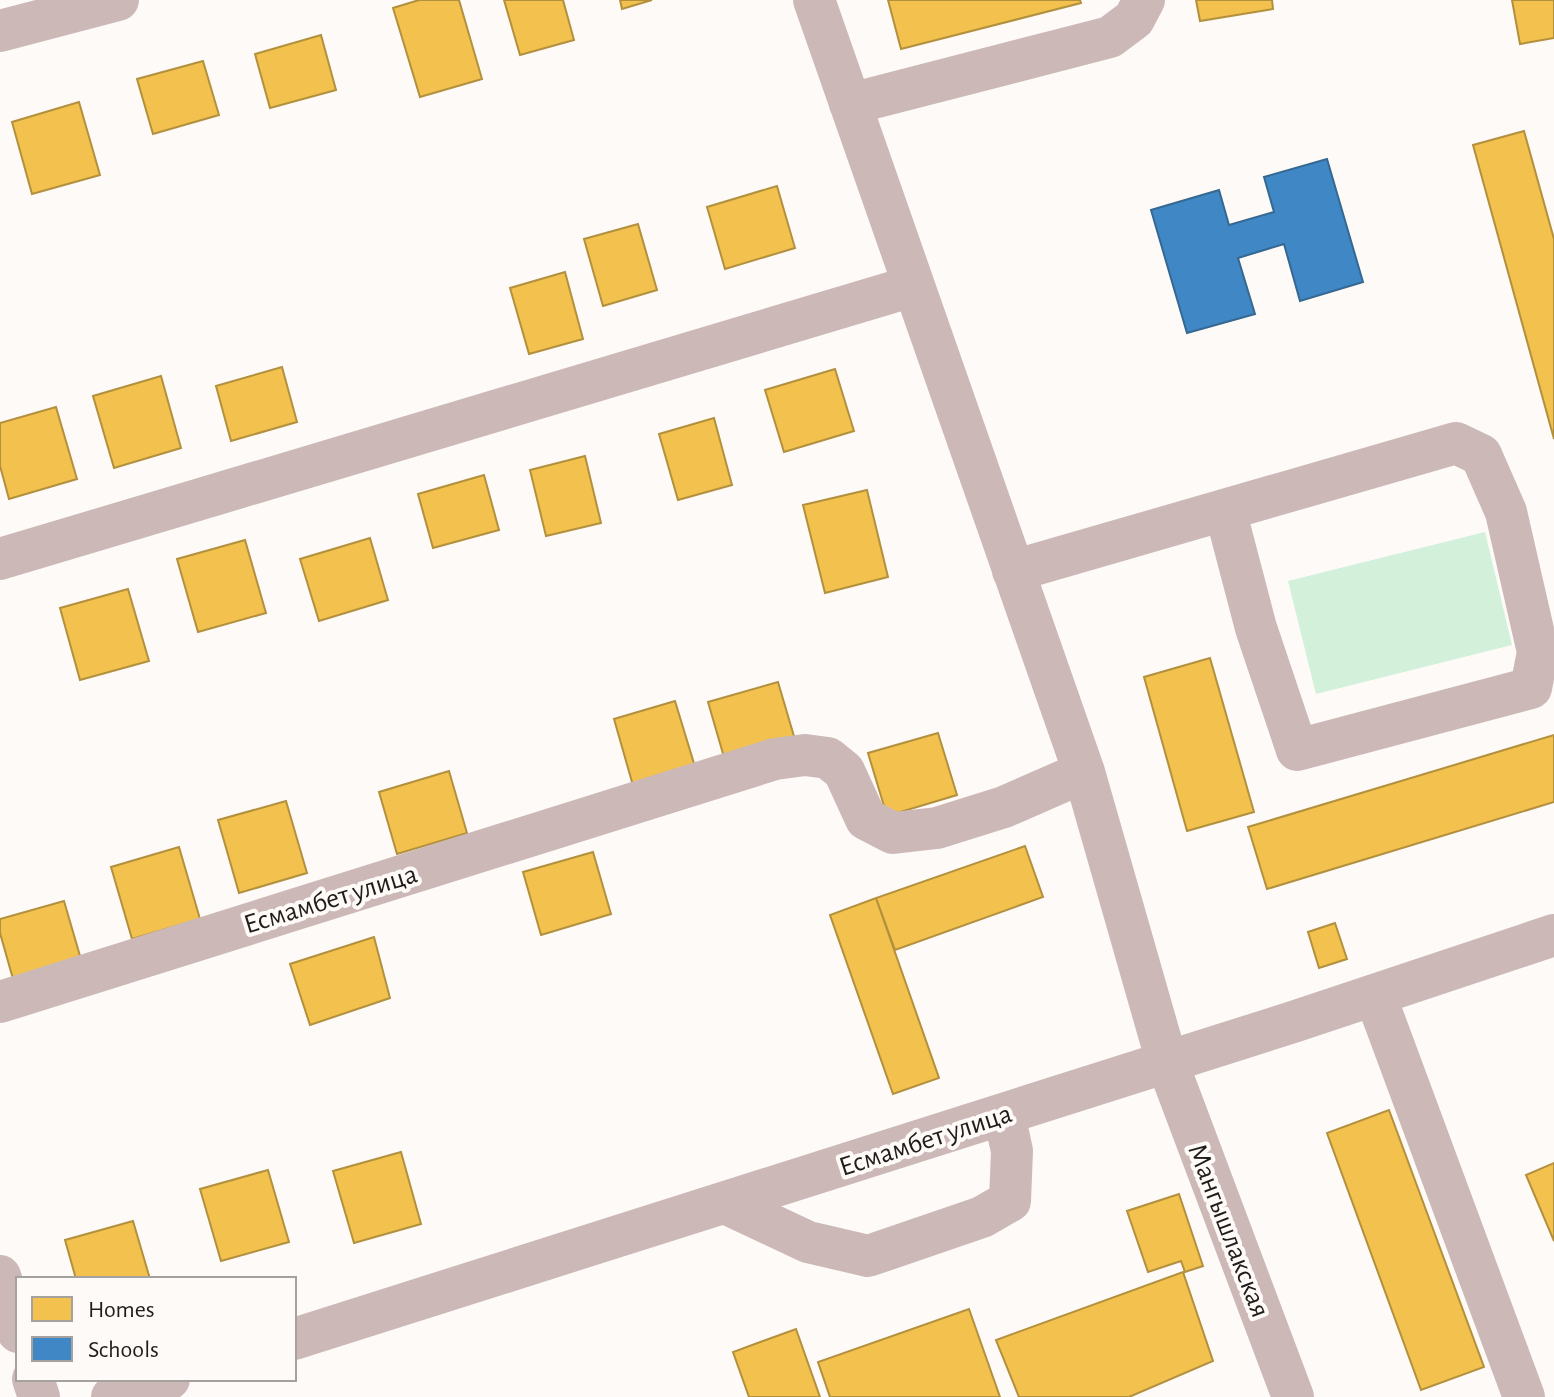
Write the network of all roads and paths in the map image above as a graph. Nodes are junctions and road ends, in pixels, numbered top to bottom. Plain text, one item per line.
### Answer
1 (118, 0) edge
2 (814, 0) edge
3 (1144, 0) edge
4 (0, 31) edge
5 (850, 104) junction
6 (913, 286) junction
7 (1225, 510) junction
8 (0, 559) edge
9 (1013, 571) junction
10 (1084, 772) junction
11 (1554, 935) edge
12 (1375, 995) junction
13 (0, 1002) edge
14 (1167, 1062) junction
15 (1004, 1114) junction
16 (725, 1203) junction
17 (0, 1276) edge
18 (16, 1326) edge
19 (296, 1338) edge
20 (163, 1381) edge
21 (112, 1397) edge
22 (1293, 1397) edge
23 (1524, 1397) edge

1 - 4 street
2 - 5 street, Мангышлакская
3 - 5 street
5 - 6 street, Мангышлакская
6 - 8 street
6 - 9 street, Мангышлакская
7 - 7 street
7 - 9 street
9 - 10 street, Мангышлакская
10 - 13 street, Есмамбет улица
10 - 14 street, Мангышлакская
11 - 12 street, Есмамбет улица
12 - 14 street, Есмамбет улица
12 - 23 street
14 - 15 street, Есмамбет улица
14 - 22 street, Мангышлакская
15 - 16 street, Есмамбет улица
15 - 16 street
16 - 19 street, Есмамбет улица
17 - 18 street
20 - 21 street

